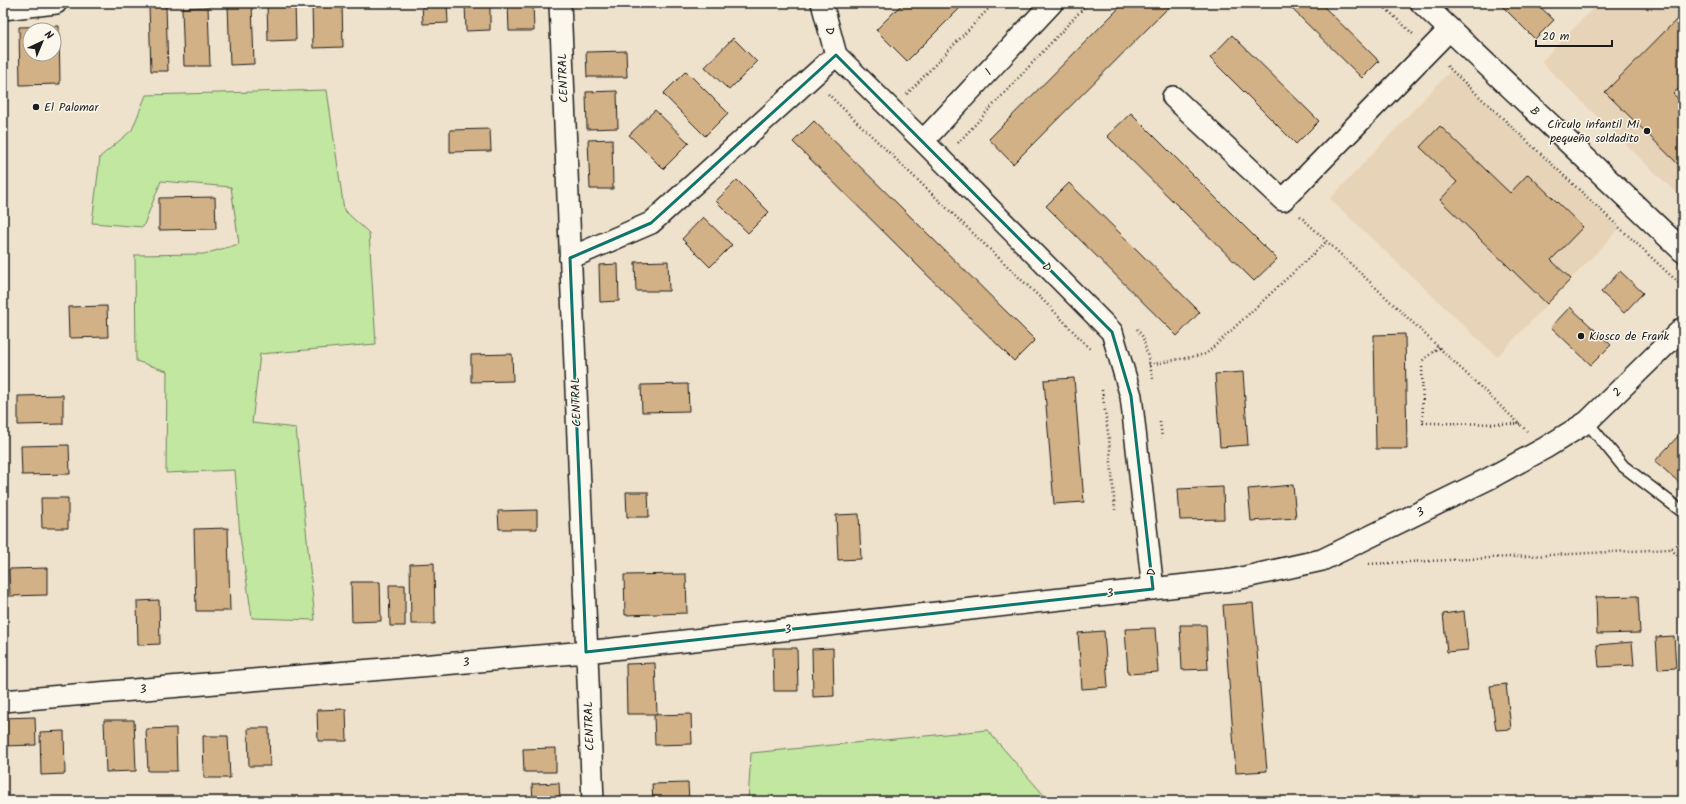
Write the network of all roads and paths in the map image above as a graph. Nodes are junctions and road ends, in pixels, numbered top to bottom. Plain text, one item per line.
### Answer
1 (56, 3) edge
2 (560, 3) edge
3 (822, 3) edge
4 (994, 3) edge
5 (1052, 3) edge
6 (1088, 3) edge
7 (1380, 3) edge
8 (1422, 3) edge
9 (3, 9) edge
10 (1450, 29) junction
11 (1430, 50) junction
12 (836, 55) junction
13 (811, 78) junction
14 (1173, 96) dead end
15 (891, 110) junction
16 (924, 141) junction
17 (942, 160) junction
18 (1283, 200) junction
19 (1327, 241) junction
20 (1683, 251) edge
21 (570, 258) junction
22 (1683, 287) edge
23 (1683, 328) edge
24 (1439, 348) junction
25 (1094, 357) dead end
26 (1123, 369) junction
27 (1102, 386) dead end
28 (1587, 422) junction
29 (1520, 424) junction
30 (1545, 448) junction
31 (1115, 510) dead end
32 (1683, 512) edge
33 (1683, 540) edge
34 (1671, 549) junction
35 (1683, 561) edge
36 (1362, 565) dead end
37 (1153, 589) junction
38 (586, 652) junction
39 (3, 701) edge
40 (592, 801) edge

1 - 9 street
2 - 21 street, CENTRAL
3 - 12 street, D
4 - 15 path
5 - 16 street, 1
6 - 17 path
7 - 11 path
8 - 10 street, B
10 - 11 street
10 - 20 street, B
11 - 18 street
11 - 22 path
12 - 13 street
12 - 15 street, D
13 - 21 street
13 - 25 path
14 - 18 street
15 - 16 street, D
16 - 17 street, D
17 - 26 street, D
18 - 19 path
19 - 24 path
19 - 26 path
21 - 38 street, CENTRAL
23 - 28 street, 2
24 - 29 path
24 - 29 path
26 - 37 street, D
27 - 31 path
28 - 30 street, 2
28 - 32 lane
29 - 30 path
30 - 37 street, 3
33 - 34 path
34 - 35 path
34 - 36 path
37 - 38 street, 3
38 - 39 street, 3
38 - 40 street, CENTRAL

